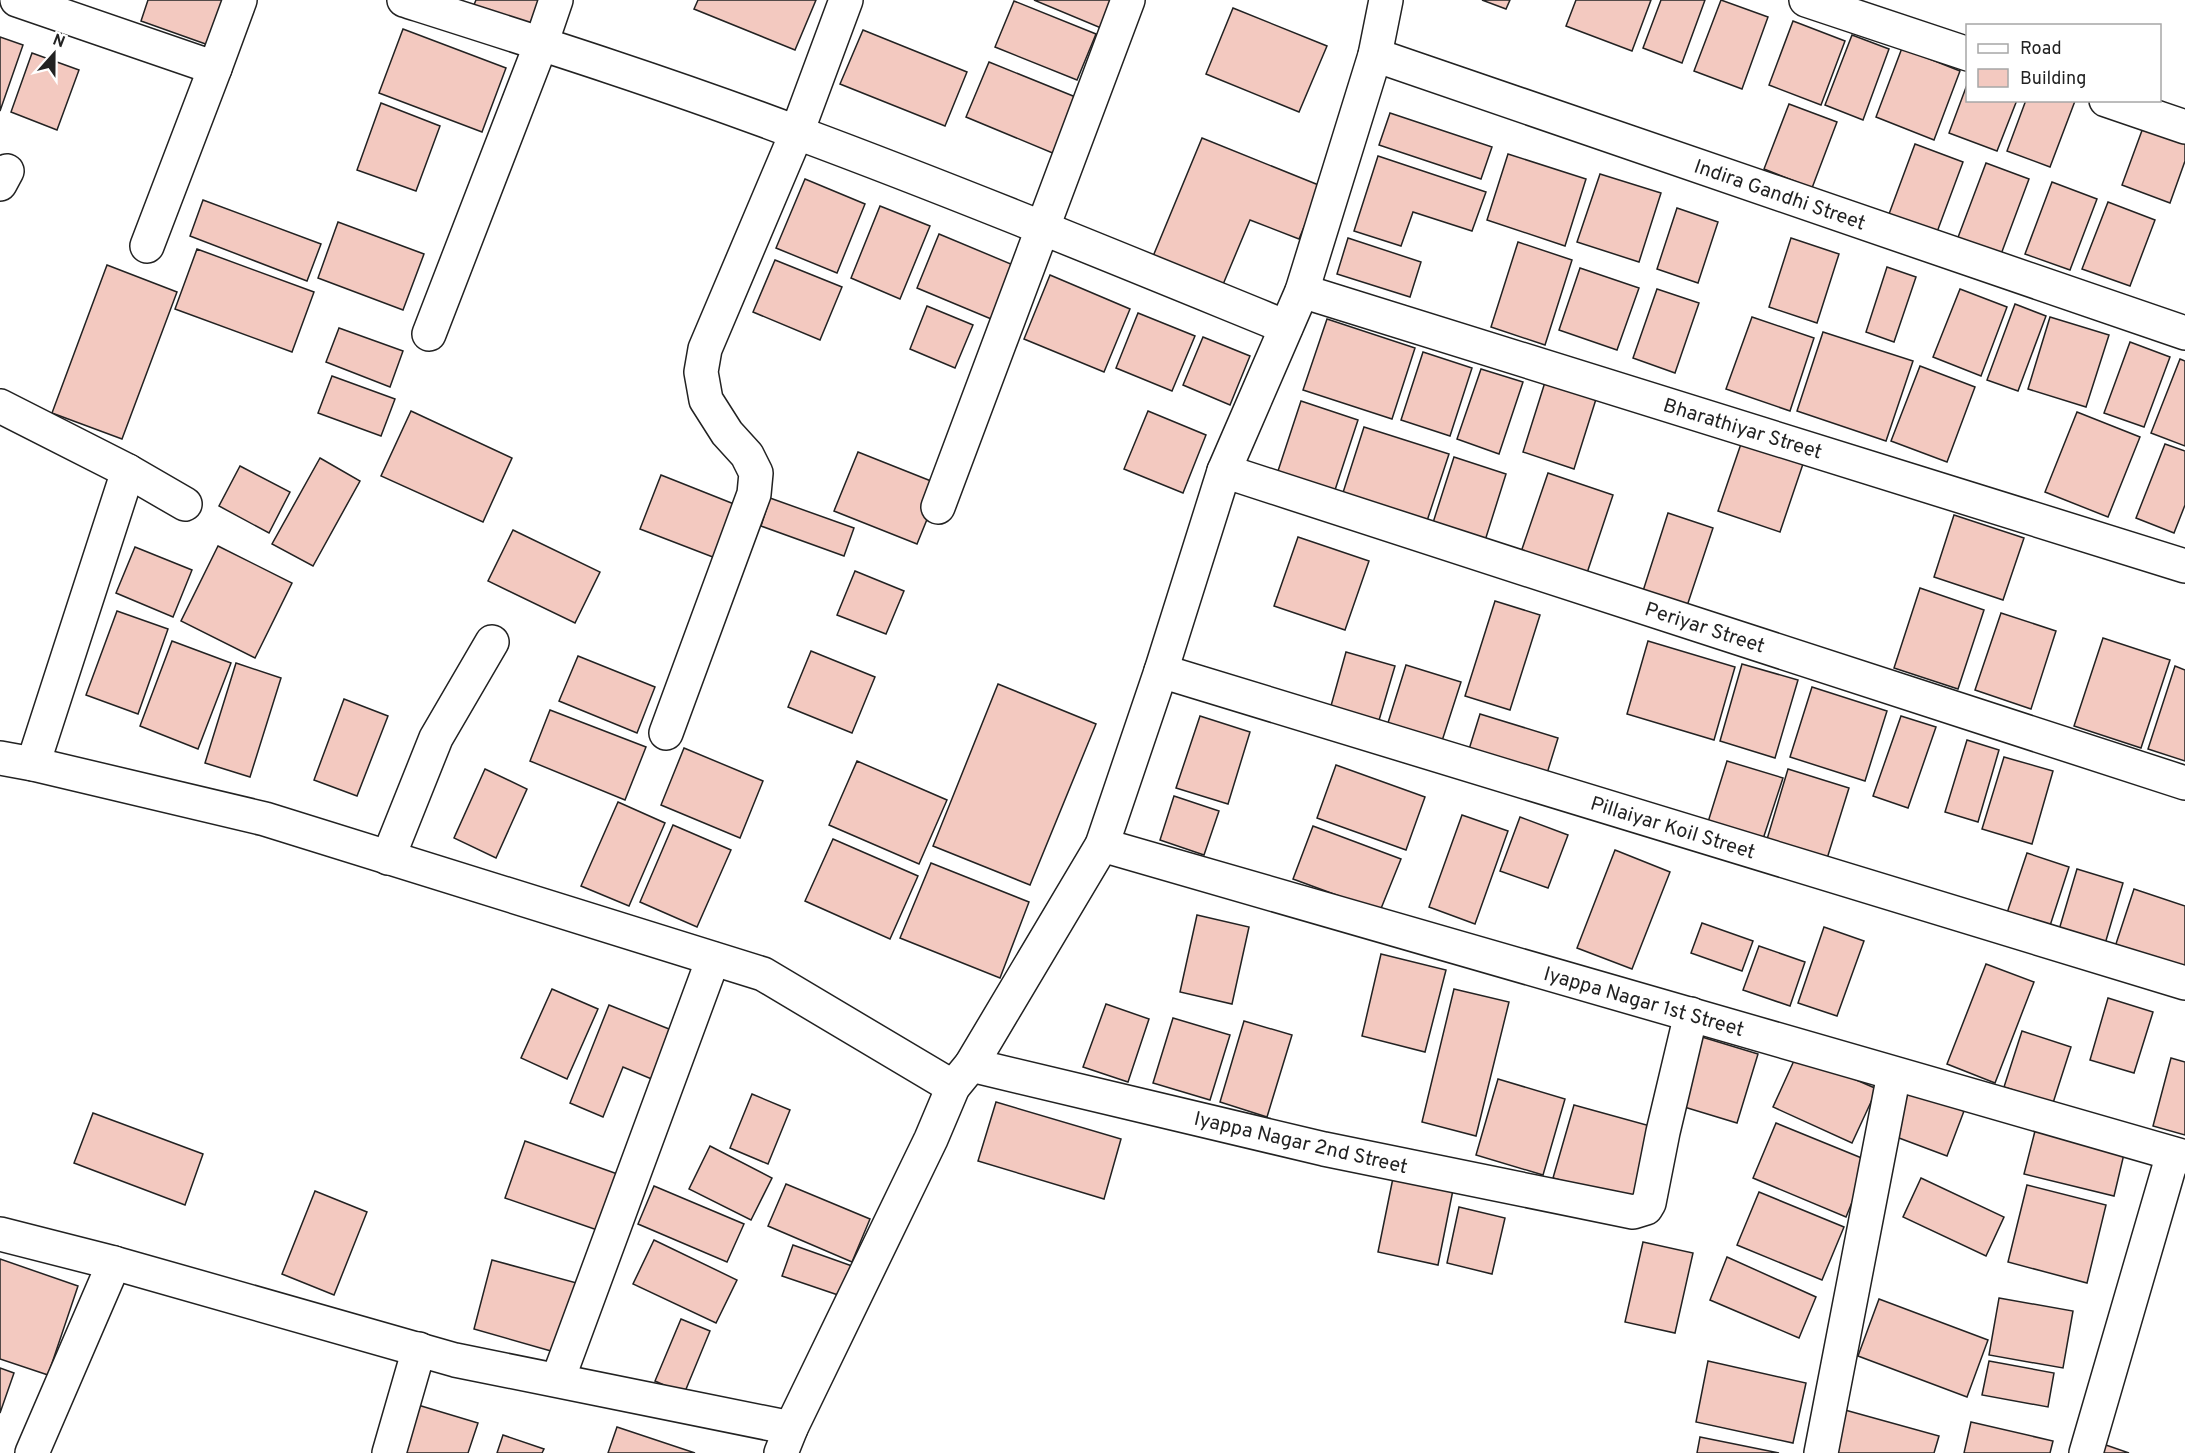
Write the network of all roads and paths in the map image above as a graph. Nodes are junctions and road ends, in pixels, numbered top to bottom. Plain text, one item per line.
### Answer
1 (17, 0) edge
2 (240, 0) edge
3 (404, 0) edge
4 (556, 0) edge
5 (846, 0) edge
6 (1128, 0) edge
7 (1386, 0) edge
8 (1806, 0) edge
9 (541, 44) junction
10 (1966, 53) edge
11 (1375, 55) junction
12 (215, 68) junction
13 (2112, 102) edge
14 (2185, 127) edge
15 (797, 132) junction
16 (1043, 228) junction
17 (147, 246) dead end
18 (1302, 291) junction
19 (1286, 327) junction
20 (2185, 333) edge
21 (429, 334) dead end
22 (0, 406) edge
23 (128, 471) junction
24 (1224, 471) junction
25 (185, 504) dead end
26 (938, 507) dead end
27 (2185, 566) edge
28 (492, 642) dead end
29 (1161, 671) junction
30 (666, 733) dead end
31 (0, 758) edge
32 (33, 764) junction
33 (2185, 783) edge
34 (1102, 845) junction
35 (388, 858) junction
36 (713, 959) junction
37 (2185, 983) edge
38 (1691, 1014) junction
39 (1894, 1074) junction
40 (962, 1076) junction
41 (2179, 1155) edge
42 (0, 1234) edge
43 (114, 1263) junction
44 (419, 1349) junction
45 (558, 1380) junction
46 (786, 1440) edge
47 (32, 1453) edge
48 (389, 1453) edge
49 (1821, 1453) edge
50 (2086, 1453) edge

1 - 12 street
2 - 12 street
3 - 9 street
4 - 9 street
5 - 15 street
6 - 16 street
7 - 11 street
8 - 10 street
9 - 15 street
9 - 21 street
11 - 18 street
11 - 20 street, Indira Gandhi Street
12 - 17 street
13 - 14 street
15 - 16 street
15 - 30 street
16 - 19 street
16 - 26 street
18 - 19 street
18 - 27 street, Bharathiyar Street
19 - 24 street
22 - 23 street
23 - 25 street
23 - 32 street
24 - 29 street
24 - 33 street, Periyar Street
28 - 35 street
29 - 34 street
29 - 37 street, Pillaiyar Koil Street
31 - 32 street, Iyappa Nagar 2nd Street
32 - 35 street, Iyappa Nagar 2nd Street
34 - 38 street, Iyappa Nagar 1st Street
34 - 40 street
35 - 36 street, Iyappa Nagar 2nd Street
36 - 40 street, Iyappa Nagar 2nd Street
36 - 45 street
38 - 39 street, Iyappa Nagar 1st Street
38 - 40 street, Iyappa Nagar 2nd Street
39 - 41 street, Iyappa Nagar 1st Street
39 - 49 street
40 - 46 street
41 - 50 street
42 - 43 street
43 - 44 street
43 - 47 street
44 - 45 street
44 - 48 street
45 - 46 street

